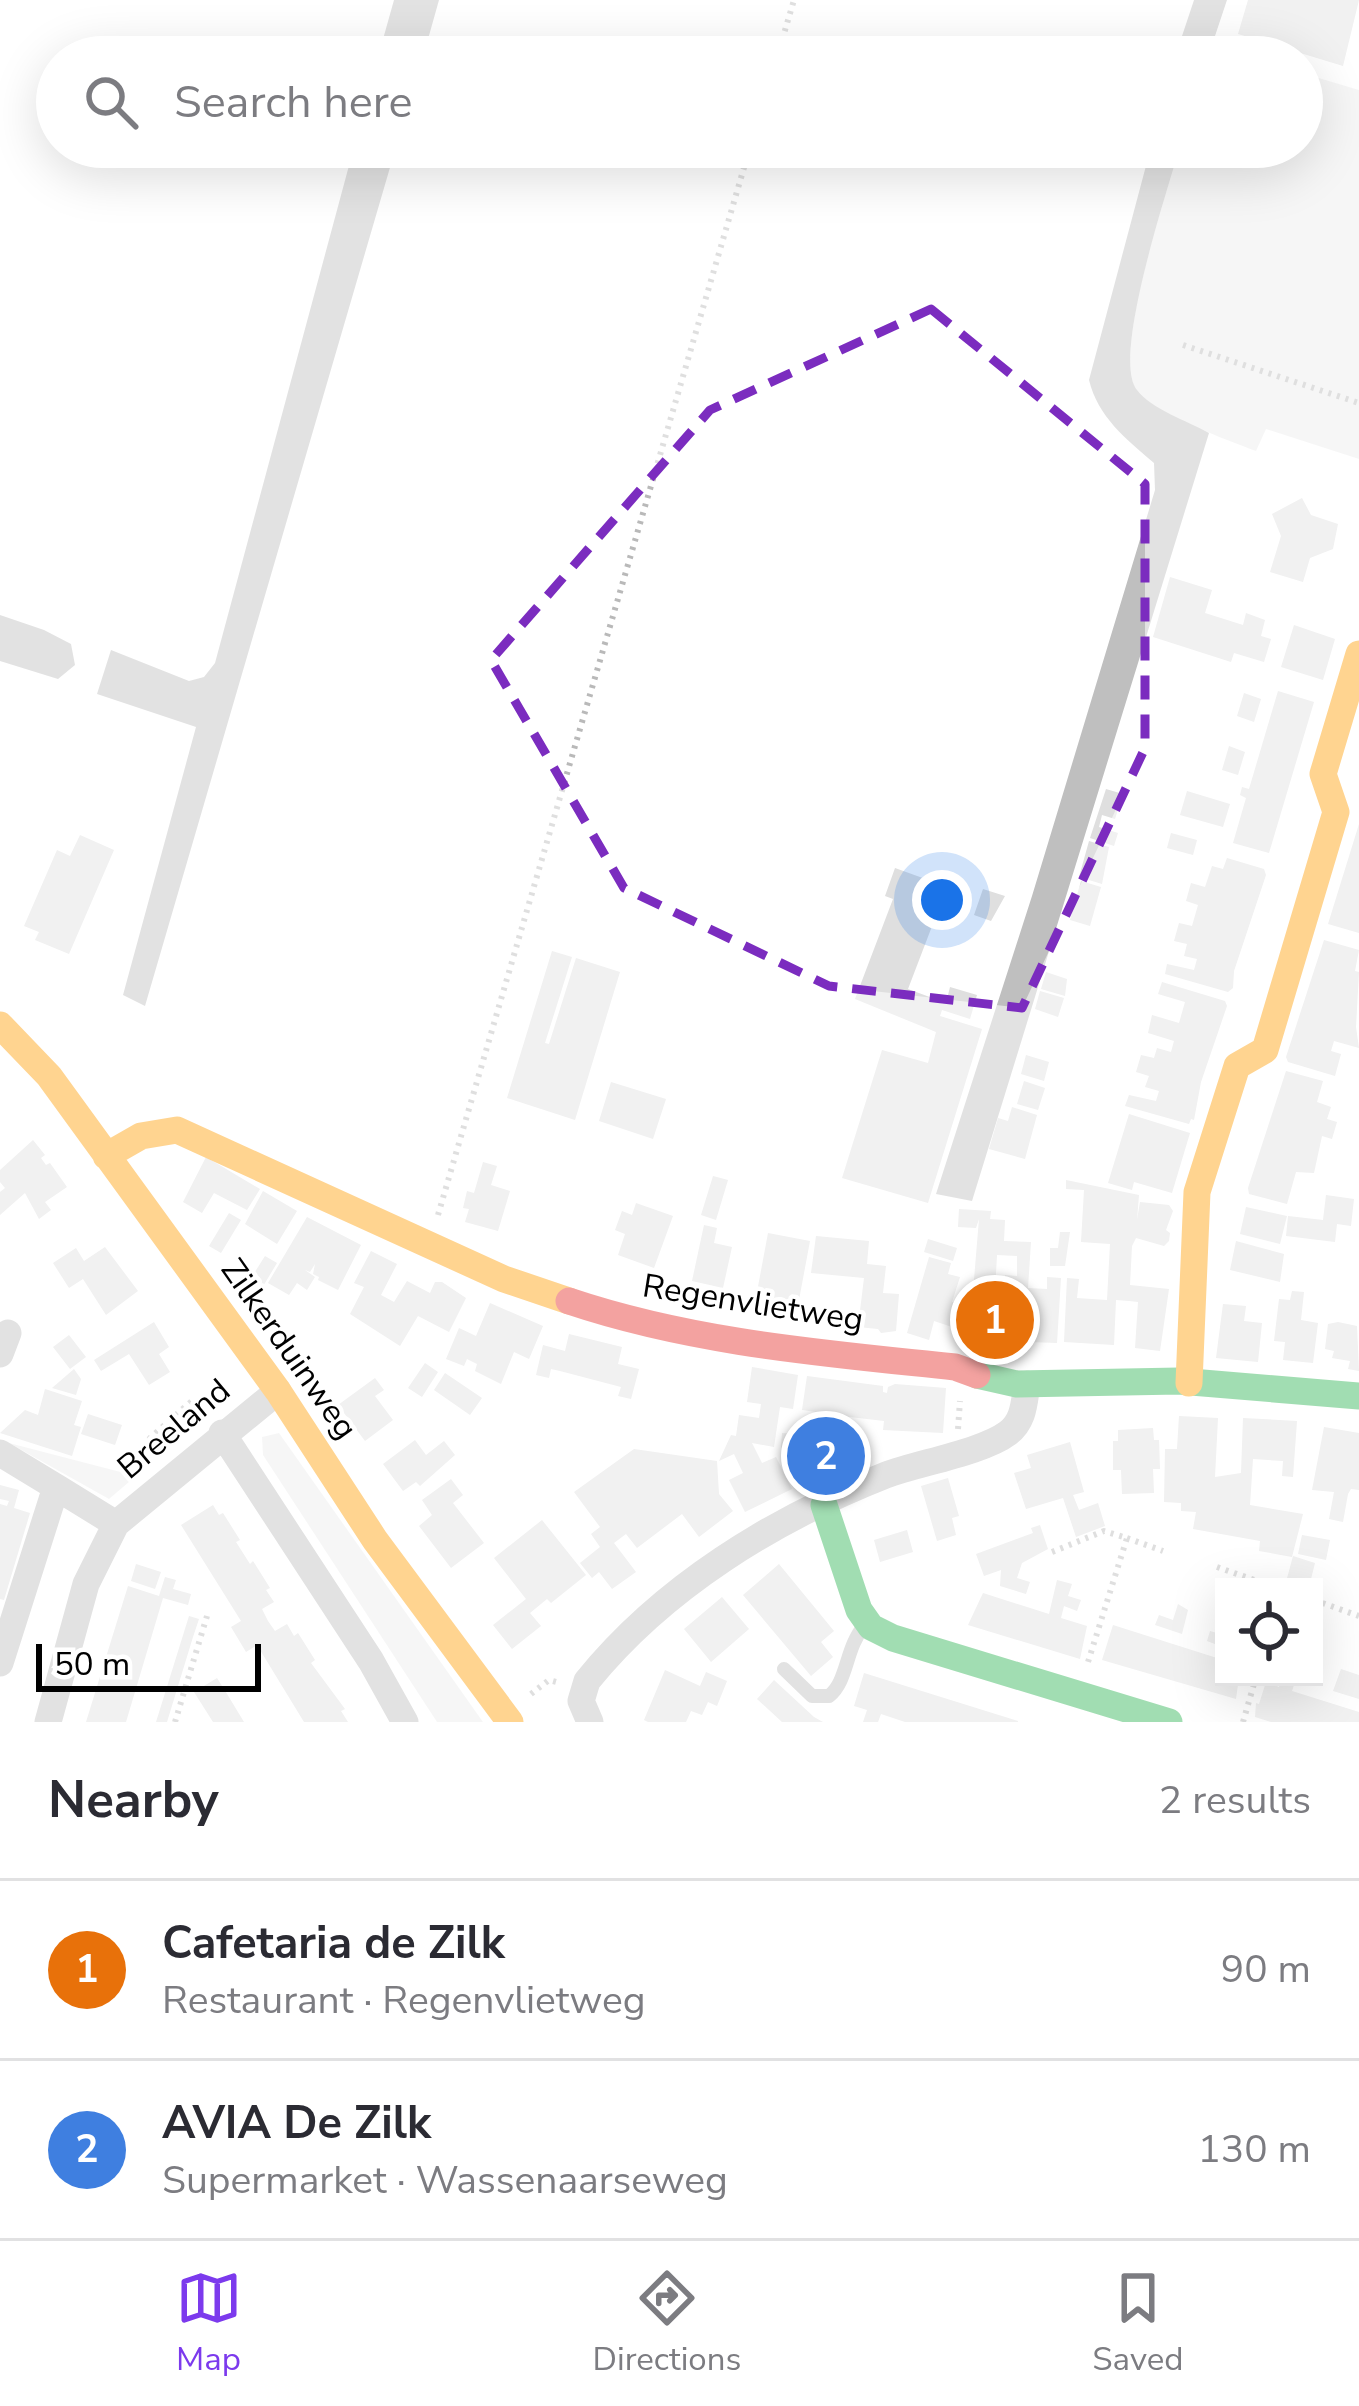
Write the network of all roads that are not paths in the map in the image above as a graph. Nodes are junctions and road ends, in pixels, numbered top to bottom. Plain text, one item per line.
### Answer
1 (1359, 654) edge
2 (0, 1025) edge
3 (106, 1156) junction
4 (1189, 1383) junction
5 (1027, 1384) junction
6 (278, 1390) junction
7 (1359, 1396) edge
8 (222, 1433) junction
9 (0, 1454) edge
10 (56, 1486) junction
11 (824, 1505) junction
12 (116, 1524) junction
13 (868, 1622) junction
14 (0, 1663) edge
15 (784, 1670) dead end
16 (517, 1710) edge
17 (48, 1722) edge
18 (404, 1722) edge
19 (590, 1722) edge
20 (1169, 1722) edge

1 - 4 street
2 - 3 street, Zilkerduinweg
3 - 5 street, Regenvlietweg
3 - 6 street, Zilkerduinweg
4 - 5 street, Regenvlietweg
4 - 7 street, Regenvlietweg
5 - 11 street
6 - 8 street, Breeland
6 - 16 street, Zilkerduinweg
8 - 12 street, Breeland
8 - 18 street
9 - 10 street, Breeland
10 - 12 street, Breeland
10 - 14 street
11 - 13 street
11 - 19 street
12 - 17 street, Breeland
13 - 15 lane
13 - 20 street

